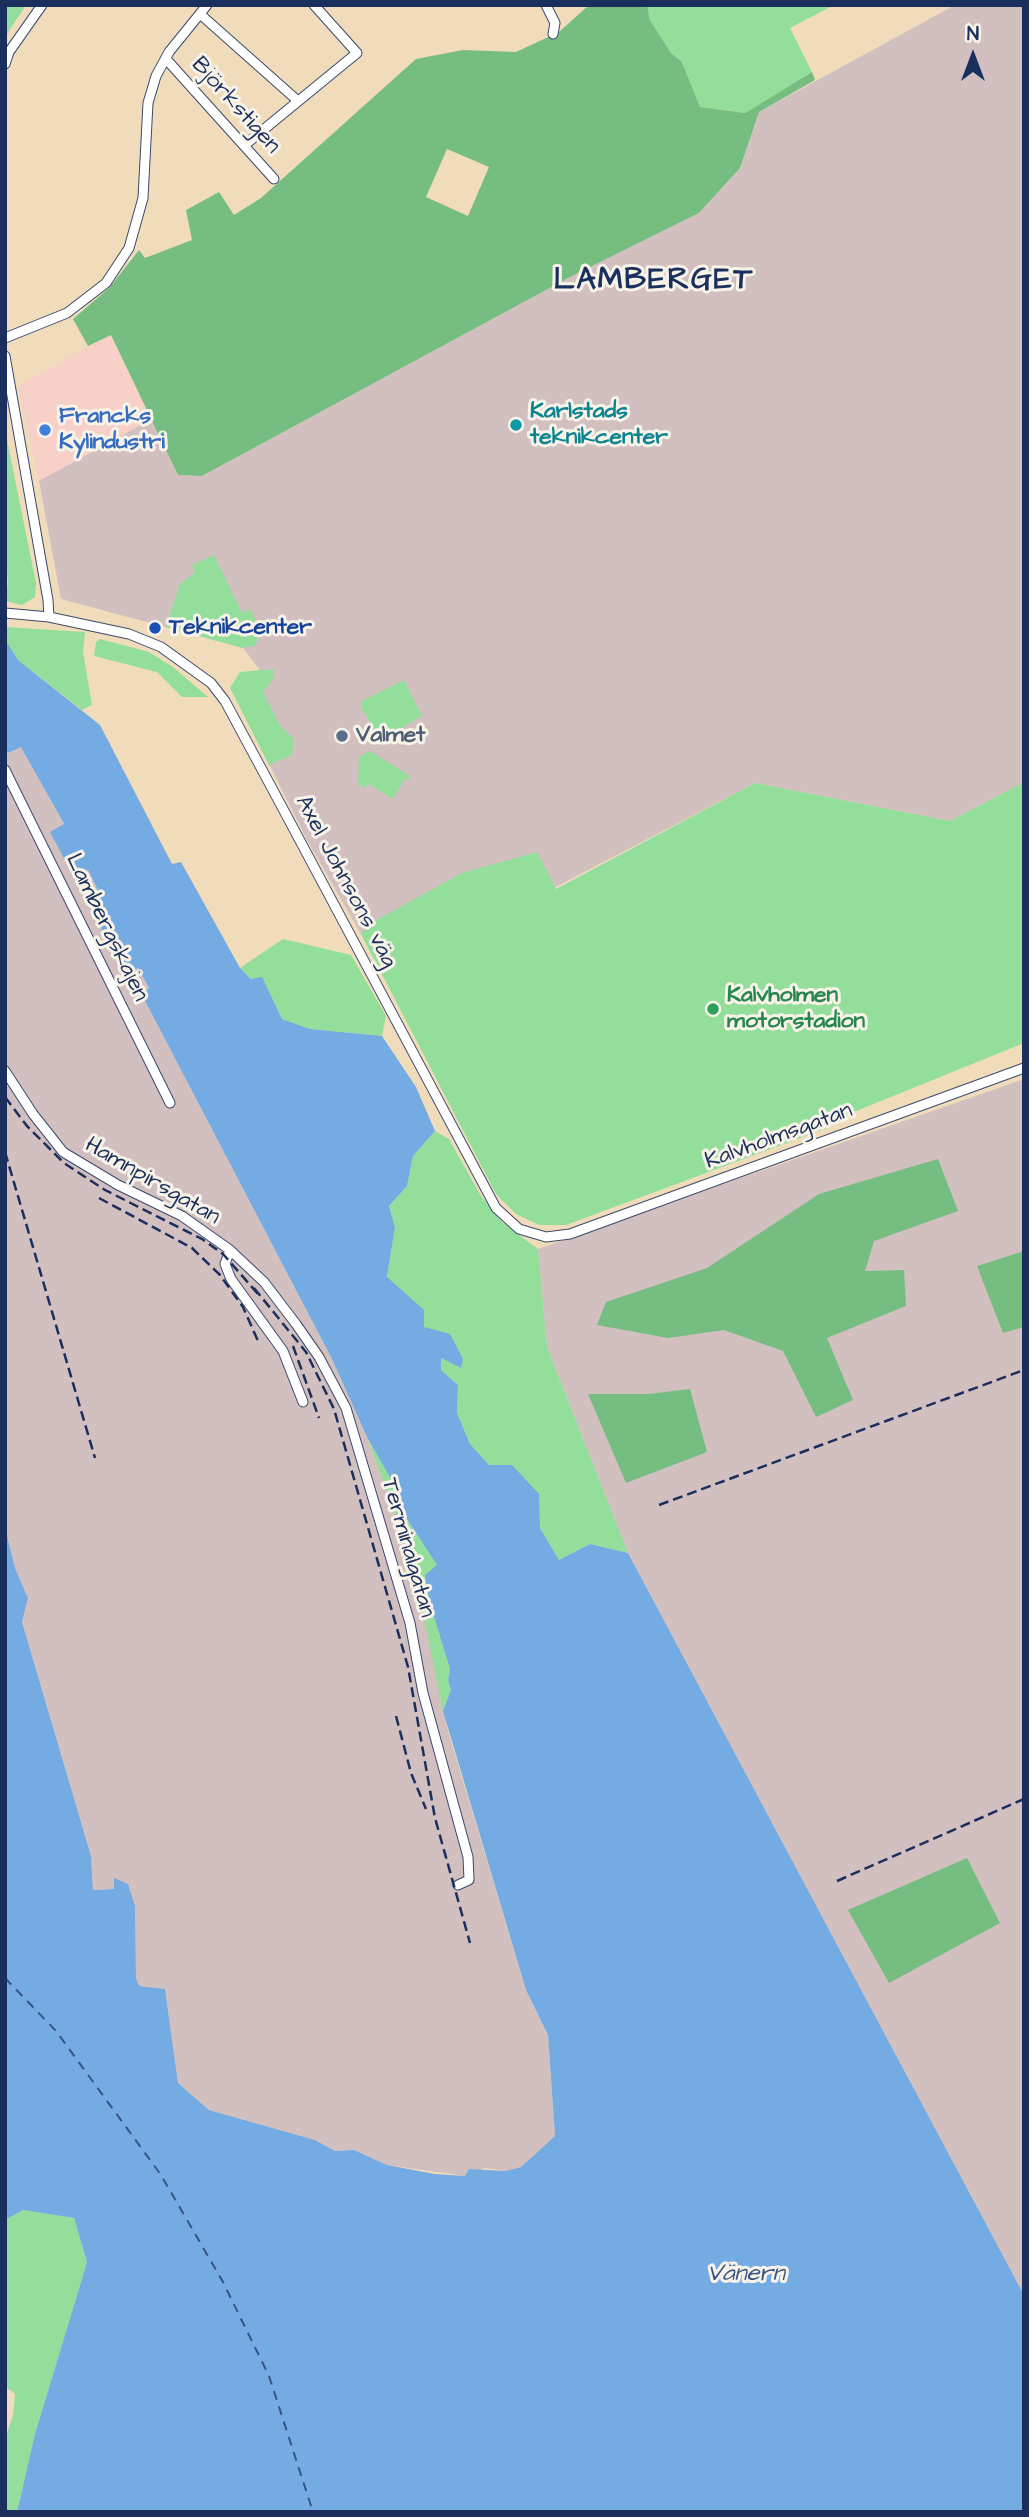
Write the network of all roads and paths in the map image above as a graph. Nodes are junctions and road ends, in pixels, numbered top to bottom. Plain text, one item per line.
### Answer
1 (42, 5) edge
2 (206, 5) edge
3 (314, 5) edge
4 (546, 5) edge
5 (200, 14) junction
6 (553, 34) dead end
7 (166, 59) junction
8 (5, 64) edge
9 (298, 101) junction
10 (246, 144) junction
11 (274, 179) dead end
12 (5, 338) edge
13 (5, 356) edge
14 (5, 613) edge
15 (49, 617) junction
16 (5, 771) edge
17 (9, 786) edge
18 (1024, 1068) edge
19 (5, 1071) edge
20 (170, 1102) dead end
21 (546, 1237) joint
22 (230, 1250) junction
23 (303, 1402) dead end
24 (458, 1885) dead end

1 - 8 street
2 - 5 street
3 - 9 street
4 - 6 street
5 - 7 street
5 - 9 street
7 - 10 street, Björkstigen
7 - 12 street
9 - 10 street
10 - 11 street, Björkstigen
13 - 15 street
14 - 15 street, Axel Johnsons väg
15 - 21 street, Axel Johnsons väg
16 - 17 street, Lambergskajen
17 - 20 street, Lambergskajen
18 - 21 street, Kalvholmsgatan
19 - 22 street, Hamnpirsgatan
22 - 23 street, Hamnpirsgatan
22 - 24 street, Terminalgatan

